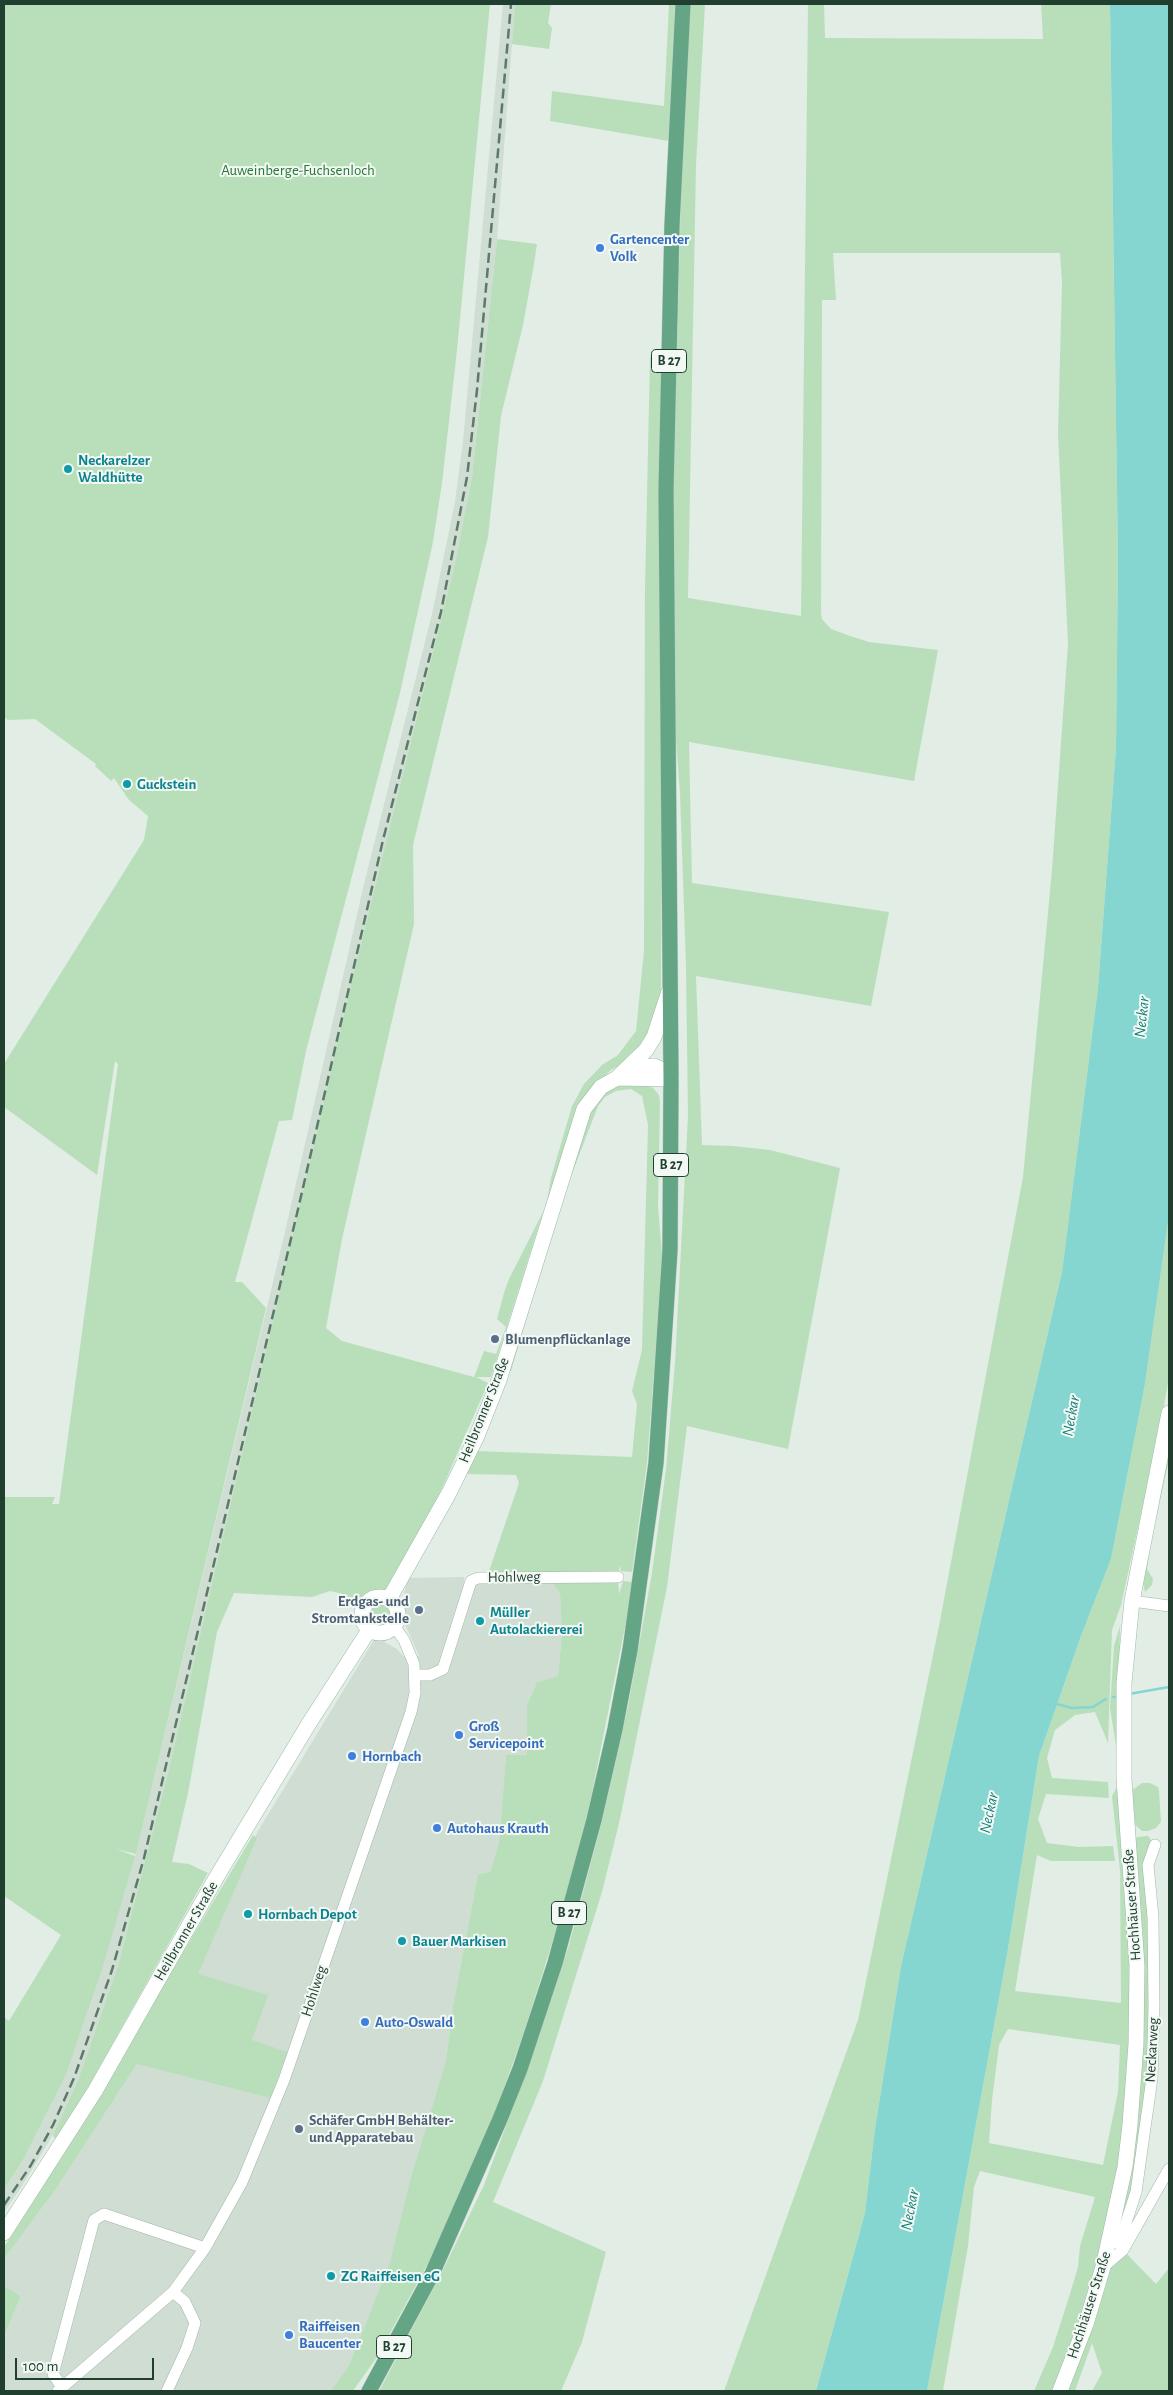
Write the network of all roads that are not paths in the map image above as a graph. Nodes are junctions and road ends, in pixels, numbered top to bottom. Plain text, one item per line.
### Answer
1 (683, 4) edge
2 (670, 990) junction
3 (629, 1067) junction
4 (616, 1078) junction
5 (671, 1079) junction
6 (1169, 1413) edge
7 (618, 1577) dead end
8 (388, 1599) junction
9 (1132, 1601) junction
10 (1169, 1606) edge
11 (394, 1626) junction
12 (369, 1630) junction
13 (416, 1675) junction
14 (1155, 1845) dead end
15 (1169, 2169) edge
16 (4, 2233) edge
17 (205, 2248) junction
18 (1123, 2250) junction
19 (1103, 2267) junction
20 (173, 2292) junction
21 (60, 2389) edge
22 (167, 2391) edge
23 (369, 2391) edge
24 (1060, 2391) edge

1 - 2 main road, B 27
2 - 3 street, Heilbronner Straße
2 - 5 main road, B 27
3 - 4 street, Heilbronner Straße
3 - 5 street
4 - 5 street
4 - 8 street, Heilbronner Straße
5 - 23 main road, B 27
6 - 9 street, Hochhäuser Straße
7 - 13 street, Hohlweg
8 - 11 street
8 - 12 street
9 - 10 street
9 - 19 street, Hochhäuser Straße
11 - 12 street
11 - 13 street, Hohlweg
12 - 16 street, Heilbronner Straße
13 - 17 street, Hohlweg
14 - 18 street, Neckarweg
15 - 18 street
17 - 20 street, Hohlweg
17 - 21 street
18 - 19 street
19 - 24 street, Hochhäuser Straße
20 - 21 street, Hohlweg
20 - 22 street

